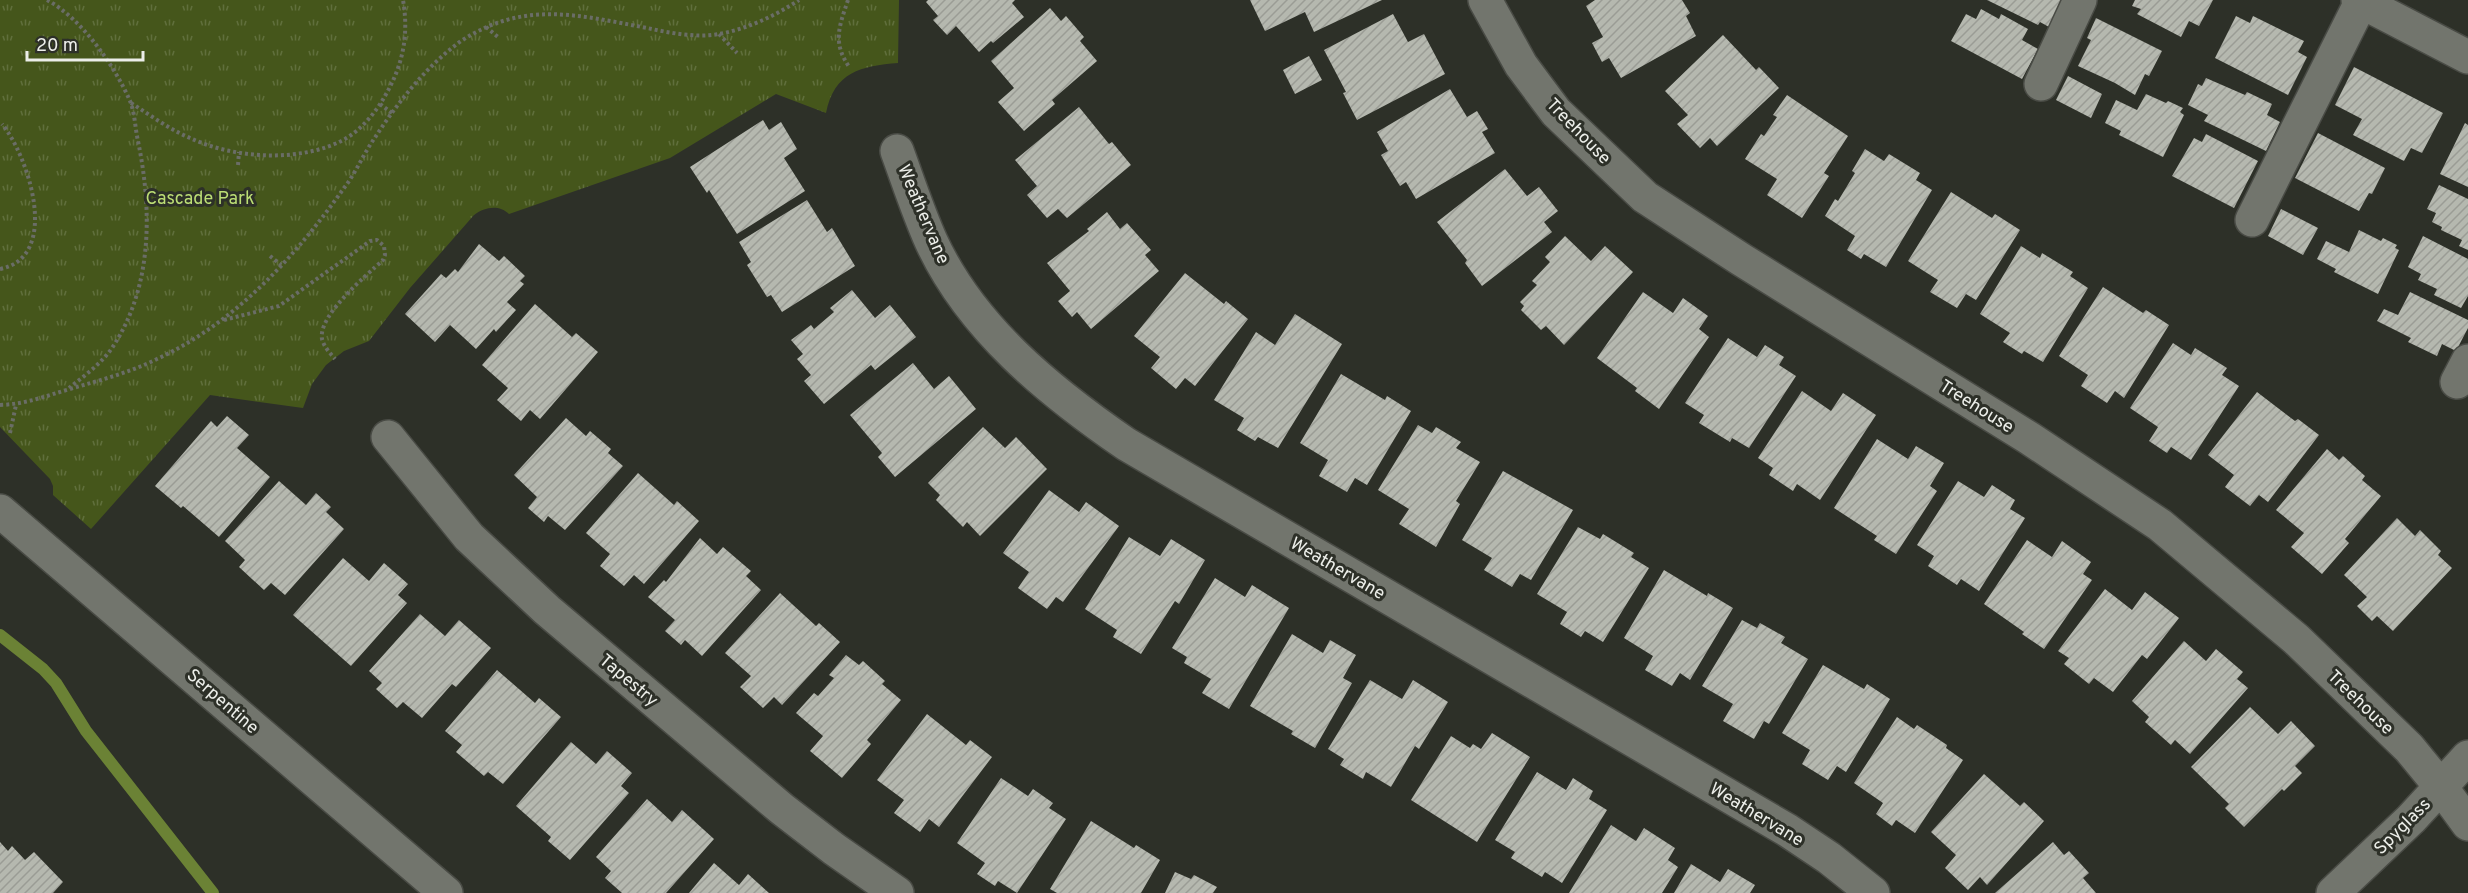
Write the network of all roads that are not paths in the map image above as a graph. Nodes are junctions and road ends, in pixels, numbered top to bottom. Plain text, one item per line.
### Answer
1 (1485, 0) edge
2 (2080, 0) edge
3 (2361, 0) edge
4 (2468, 57) edge
5 (2041, 84) dead end
6 (897, 151) dead end
7 (2252, 220) dead end
8 (388, 437) dead end
9 (0, 511) edge
10 (2468, 757) edge
11 (2441, 787) junction
12 (2468, 824) edge
13 (446, 893) edge
14 (897, 893) edge
15 (1873, 893) edge
16 (2333, 893) edge

1 - 11 street, Treehouse
2 - 5 street
3 - 4 street
3 - 7 street
6 - 15 street, Weathervane
8 - 14 street, Tapestry
9 - 13 street, Serpentine
10 - 11 street, Spyglass
11 - 12 street, Treehouse
11 - 16 street, Spyglass

